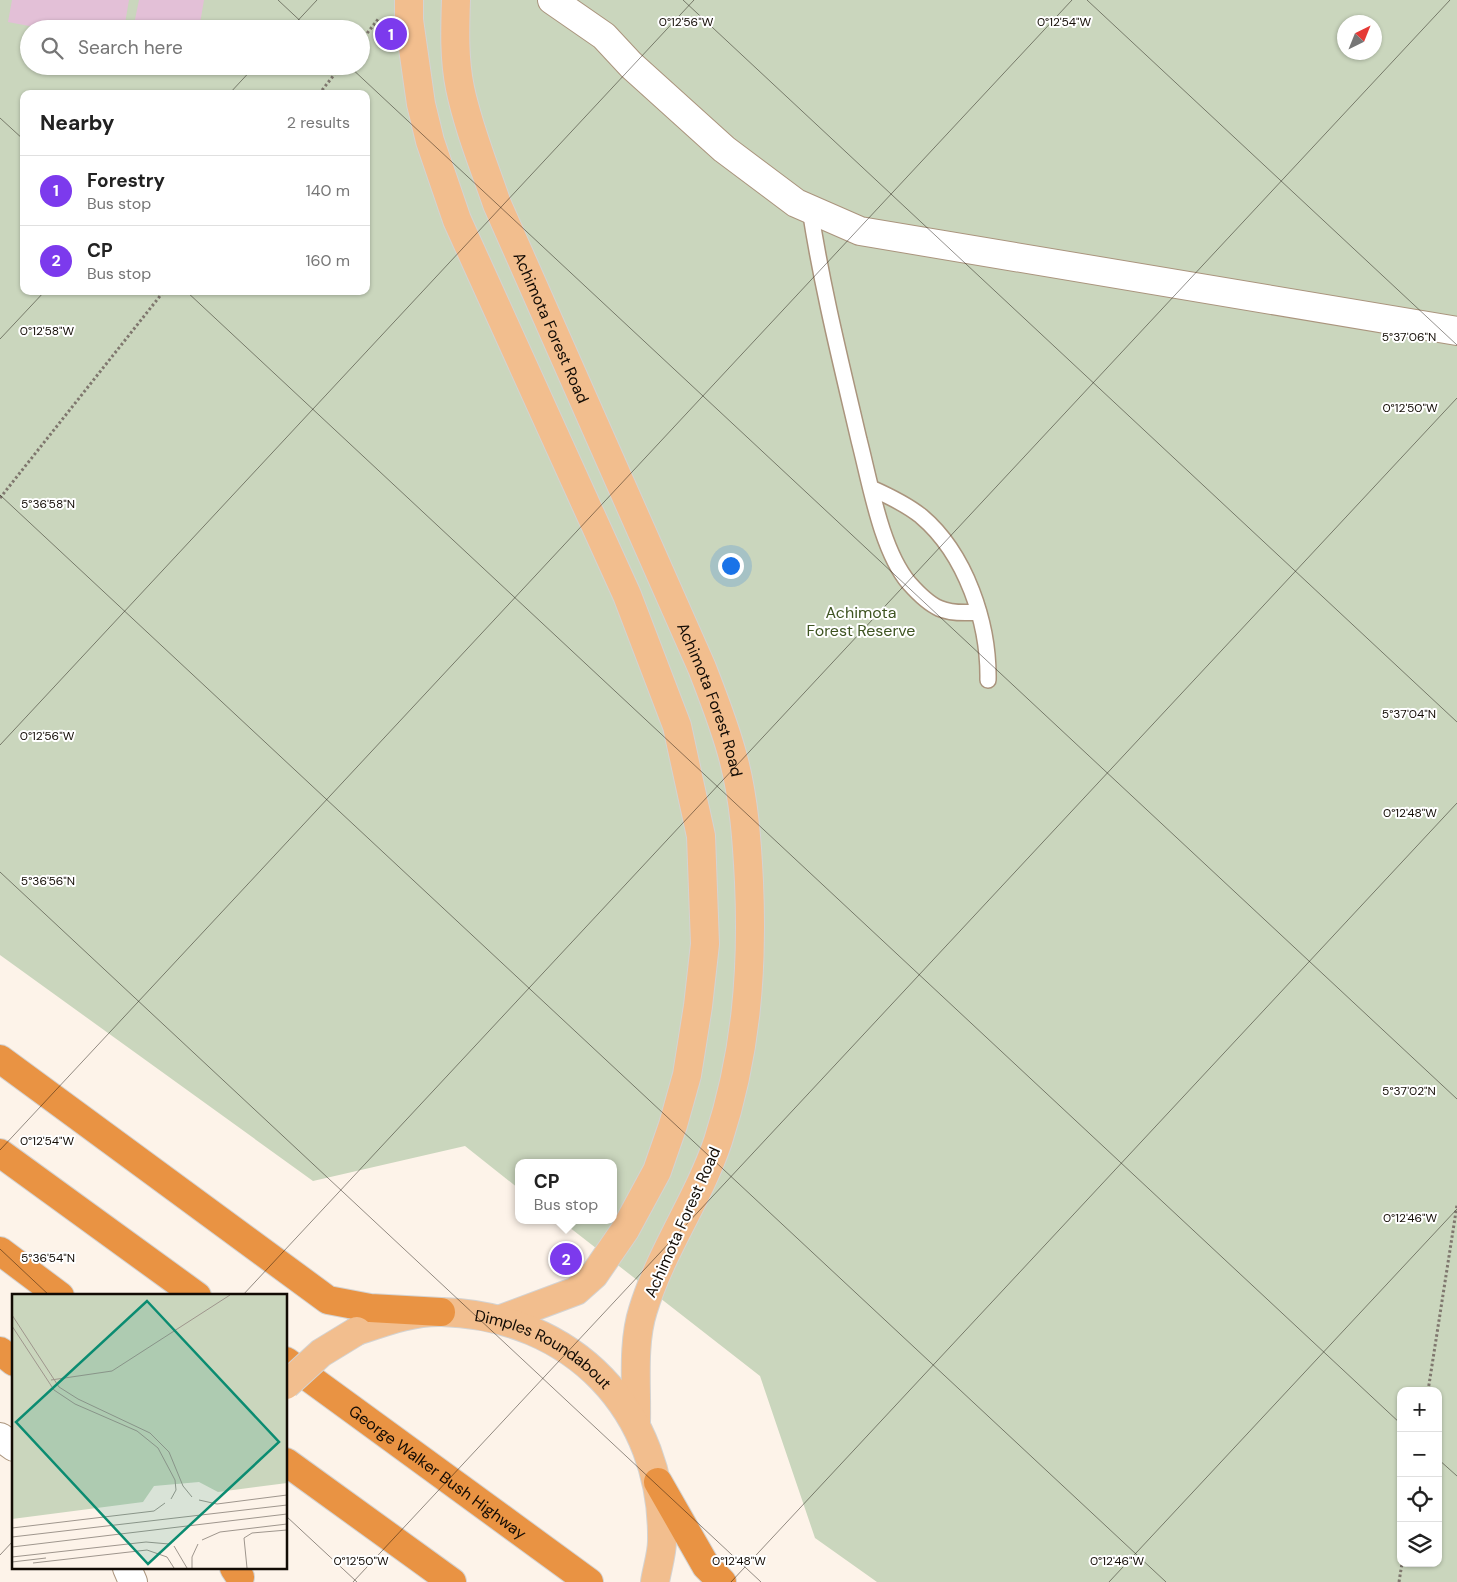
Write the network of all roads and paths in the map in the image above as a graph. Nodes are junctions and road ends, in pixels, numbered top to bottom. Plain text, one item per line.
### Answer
1 (409, 0) edge
2 (456, 0) edge
3 (552, 0) edge
4 (334, 75) edge
5 (323, 90) edge
6 (810, 209) junction
7 (161, 295) edge
8 (1457, 331) edge
9 (871, 488) junction
10 (0, 498) edge
11 (978, 612) junction
12 (988, 680) dead end
13 (0, 1059) edge
14 (0, 1153) edge
15 (1457, 1205) edge
16 (0, 1252) edge
17 (57, 1294) edge
18 (194, 1294) edge
19 (441, 1312) junction
20 (502, 1319) junction
21 (0, 1351) edge
22 (12, 1360) edge
23 (288, 1362) edge
24 (288, 1383) edge
25 (1429, 1387) edge
26 (636, 1423) junction
27 (0, 1437) edge
28 (12, 1446) edge
29 (288, 1463) edge
30 (658, 1482) junction
31 (1401, 1567) edge
32 (128, 1570) edge
33 (133, 1582) edge
34 (452, 1582) edge
35 (589, 1582) edge
36 (655, 1582) edge
37 (722, 1582) edge
38 (1399, 1582) edge

1 - 20 main road
2 - 26 main road, Achimota Forest Road
3 - 6 street
4 - 5 path
6 - 8 street
6 - 9 lane
7 - 10 path
9 - 11 lane
9 - 11 lane
11 - 12 lane
13 - 19 highway
14 - 18 highway
15 - 25 path
16 - 17 highway
19 - 20 main road, Dimples Roundabout
19 - 24 main road, Dimples Roundabout, bridge
20 - 26 main road, Dimples Roundabout
21 - 22 highway
23 - 35 highway, George Walker Bush Highway
26 - 30 main road, Dimples Roundabout
27 - 28 street
29 - 34 highway
30 - 36 main road, Dimples Roundabout
30 - 37 highway
31 - 38 path
32 - 33 street

